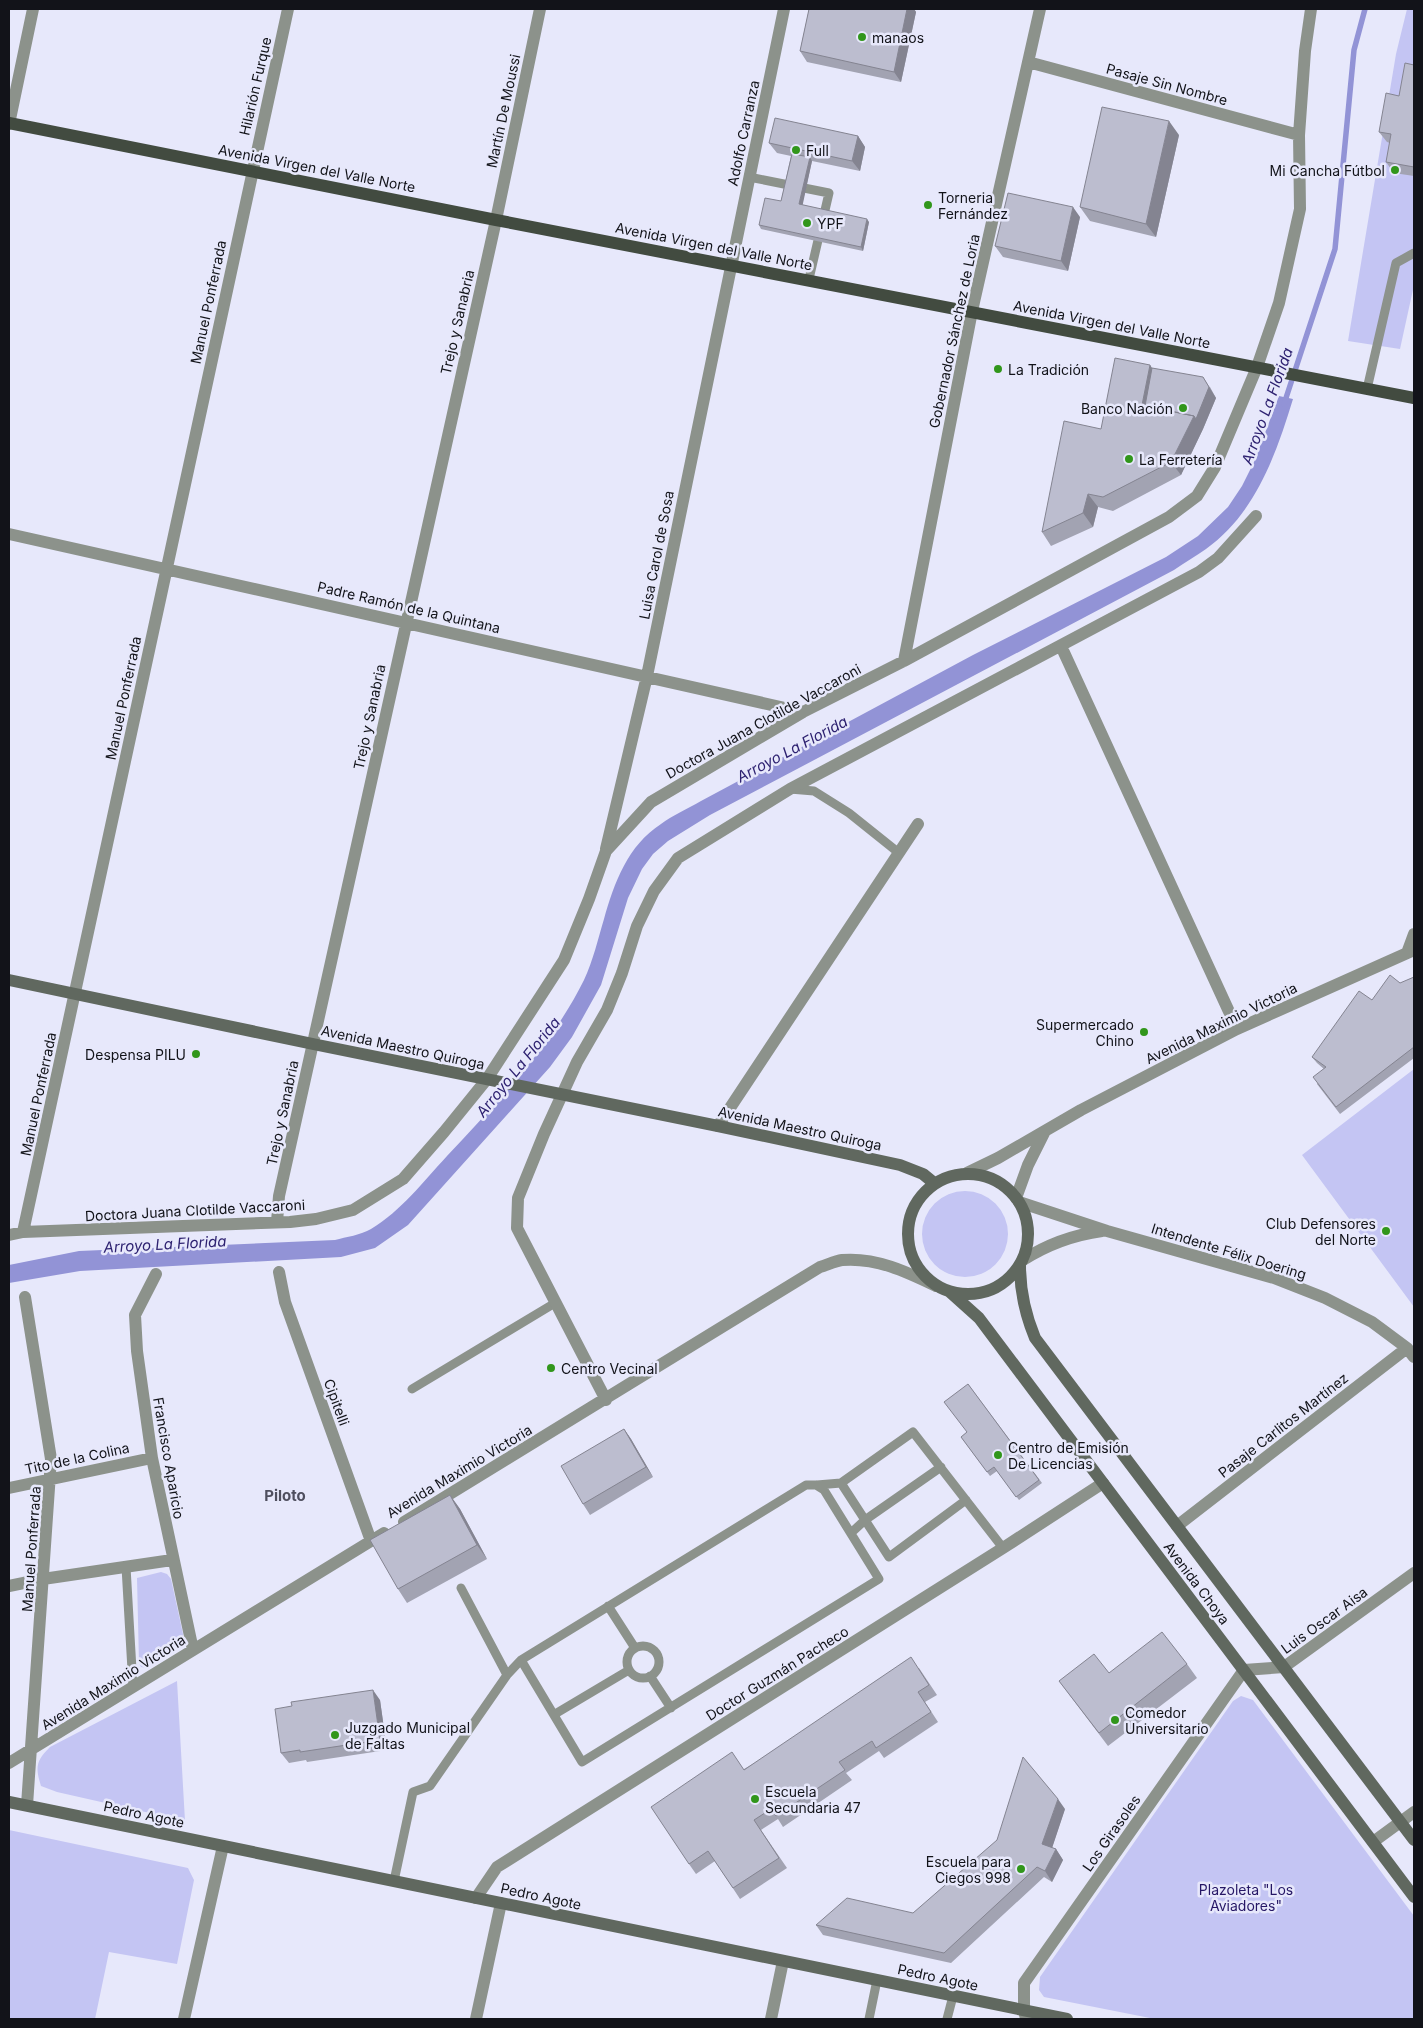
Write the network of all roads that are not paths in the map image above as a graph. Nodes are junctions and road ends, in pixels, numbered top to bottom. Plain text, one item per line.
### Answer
1 (33, 9) edge
2 (288, 9) edge
3 (540, 9) edge
4 (784, 9) edge
5 (1040, 9) edge
6 (1311, 9) edge
7 (1028, 62) junction
8 (9, 123) edge
9 (1299, 135) junction
10 (252, 170) junction
11 (749, 177) junction
12 (496, 220) junction
13 (1414, 252) edge
14 (731, 264) junction
15 (809, 279) junction
16 (972, 311) junction
17 (1258, 367) junction
18 (1367, 389) junction
19 (1414, 398) edge
20 (1256, 516) dead end
21 (9, 534) edge
22 (166, 568) junction
23 (406, 622) junction
24 (1061, 646) junction
25 (904, 661) junction
26 (647, 676) junction
27 (803, 712) junction
28 (790, 789) junction
29 (918, 824) dead end
30 (606, 852) junction
31 (900, 852) junction
32 (1414, 934) edge
33 (1411, 952) edge
34 (9, 980) edge
35 (74, 993) junction
36 (1237, 1029) junction
37 (313, 1044) junction
38 (487, 1079) junction
39 (561, 1095) junction
40 (718, 1126) junction
41 (1045, 1131) junction
42 (967, 1173) junction
43 (934, 1183) junction
44 (1018, 1200) junction
45 (277, 1222) junction
46 (1107, 1231) junction
47 (23, 1232) junction
48 (9, 1235) edge
49 (1021, 1262) junction
50 (279, 1272) dead end
51 (156, 1274) dead end
52 (936, 1286) junction
53 (950, 1292) junction
54 (25, 1297) dead end
55 (555, 1303) junction
56 (1411, 1353) edge
57 (412, 1389) dead end
58 (606, 1400) junction
59 (152, 1458) junction
60 (941, 1467) junction
61 (51, 1479) junction
62 (1103, 1482) junction
63 (841, 1483) junction
64 (816, 1485) junction
65 (9, 1488) edge
66 (966, 1500) junction
67 (865, 1520) junction
68 (1177, 1526) junction
69 (851, 1533) junction
70 (371, 1541) junction
71 (1003, 1548) junction
72 (172, 1560) junction
73 (126, 1567) junction
74 (1414, 1573) edge
75 (44, 1579) junction
76 (9, 1586) edge
77 (461, 1588) dead end
78 (608, 1606) junction
79 (635, 1648) junction
80 (193, 1650) junction
81 (521, 1660) junction
82 (1284, 1667) junction
83 (629, 1670) junction
84 (1244, 1670) junction
85 (507, 1675) junction
86 (650, 1676) junction
87 (132, 1687) junction
88 (671, 1708) junction
89 (555, 1714) junction
90 (32, 1748) junction
91 (9, 1763) edge
92 (9, 1802) edge
93 (27, 1806) junction
94 (1414, 1812) edge
95 (1401, 1822) junction
96 (1414, 1840) edge
97 (1373, 1842) junction
98 (223, 1846) junction
99 (394, 1882) junction
100 (1414, 1897) edge
101 (476, 1898) junction
102 (501, 1903) junction
103 (783, 1961) junction
104 (877, 1980) junction
105 (953, 1996) junction
106 (1025, 2015) edge
107 (184, 2019) edge
108 (476, 2019) edge
109 (770, 2019) edge
110 (869, 2019) edge
111 (948, 2019) edge
112 (1067, 2019) edge

1 - 8 street
2 - 10 street, Hilarión Furque
3 - 12 street, Martín De Moussi
4 - 11 street, Adolfo Carranza
5 - 7 street, Gobernador Sánchez de Loria
6 - 9 street, Doctora Juana Clotilde Vaccaroni
7 - 9 street, Pasaje Sin Nombre
7 - 16 street, Gobernador Sánchez de Loria
8 - 10 main road, Avenida Virgen del Valle Norte
9 - 17 street, Doctora Juana Clotilde Vaccaroni
10 - 12 main road, Avenida Virgen del Valle Norte
10 - 22 street, Manuel Ponferrada
11 - 14 street, Adolfo Carranza
11 - 15 lane
12 - 14 main road, Avenida Virgen del Valle Norte
12 - 23 street, Trejo y Sanabria
13 - 18 lane
14 - 15 main road, Avenida Virgen del Valle Norte
14 - 26 street, Luisa Carol de Sosa
15 - 16 main road, Avenida Virgen del Valle Norte
16 - 17 main road, Avenida Virgen del Valle Norte
16 - 25 street, Gobernador Sánchez de Loria
17 - 18 main road, Avenida Virgen del Valle Norte
17 - 25 street, Doctora Juana Clotilde Vaccaroni
18 - 19 main road, Avenida Virgen del Valle Norte
20 - 24 street
21 - 22 street, Padre Ramón de la Quintana
22 - 23 street, Padre Ramón de la Quintana
22 - 35 street, Manuel Ponferrada
23 - 26 street, Padre Ramón de la Quintana
23 - 37 street, Trejo y Sanabria
24 - 28 street
24 - 36 street
25 - 27 street, Doctora Juana Clotilde Vaccaroni
26 - 27 street, Padre Ramón de la Quintana
26 - 30 street, Luisa Carol de Sosa
27 - 30 street, Doctora Juana Clotilde Vaccaroni
28 - 31 lane
28 - 39 street
29 - 31 street
30 - 38 street, Doctora Juana Clotilde Vaccaroni
31 - 40 street
32 - 33 street
33 - 36 street, Avenida Maximio Victoria
34 - 35 main road, Avenida Maestro Quiroga
35 - 37 main road, Avenida Maestro Quiroga
35 - 47 street, Manuel Ponferrada
36 - 41 street, Avenida Maximio Victoria
37 - 38 main road, Avenida Maestro Quiroga
37 - 45 street, Trejo y Sanabria
38 - 39 main road, Avenida Maestro Quiroga
38 - 45 street, Doctora Juana Clotilde Vaccaroni
39 - 40 main road, Avenida Maestro Quiroga
39 - 55 street
40 - 43 main road, Avenida Maestro Quiroga
41 - 42 street, Avenida Maximio Victoria
41 - 44 street
42 - 43 main road
42 - 44 main road
43 - 52 main road
44 - 46 street, Intendente Félix Doering
44 - 49 main road
45 - 47 street, Doctora Juana Clotilde Vaccaroni
46 - 49 street, Intendente Félix Doering
46 - 56 street, Intendente Félix Doering
47 - 48 street, Doctora Juana Clotilde Vaccaroni
49 - 53 main road
49 - 68 main road, Avenida Choya
50 - 70 street, Cipitelli
51 - 59 street, Francisco Aparicio
52 - 53 main road
52 - 58 street, Avenida Maximio Victoria
53 - 62 main road, Avenida Choya
54 - 61 street, Manuel Ponferrada
55 - 57 lane
55 - 58 street
56 - 68 street, Pasaje Carlitos Martínez
58 - 70 street, Avenida Maximio Victoria
59 - 61 street, Tito de la Colina
59 - 72 street, Francisco Aparicio
60 - 63 lane
60 - 66 lane
60 - 67 lane
61 - 65 street, Tito de la Colina
61 - 75 street, Manuel Ponferrada
62 - 71 street, Doctor Guzmán Pacheco
62 - 84 main road, Avenida Choya
63 - 64 lane
63 - 67 lane
64 - 69 lane
64 - 78 lane
66 - 67 lane
66 - 71 lane
67 - 69 lane
68 - 82 main road, Avenida Choya
69 - 88 lane
70 - 80 street, Avenida Maximio Victoria
71 - 101 street, Doctor Guzmán Pacheco
72 - 73 street
72 - 80 street, Francisco Aparicio
73 - 75 street
73 - 87 lane
74 - 82 street, Luis Oscar Aisa
75 - 76 street
75 - 90 street, Manuel Ponferrada
77 - 85 lane
78 - 79 lane
78 - 81 lane
79 - 83 lane
79 - 86 lane
80 - 87 street, Avenida Maximio Victoria
81 - 85 lane
81 - 89 lane
82 - 84 street, Luis Oscar Aisa
82 - 95 main road, Avenida Choya
83 - 86 lane
83 - 89 lane
84 - 97 main road, Avenida Choya
84 - 106 street, Los Girasoles
85 - 99 lane
86 - 88 lane
87 - 90 street, Avenida Maximio Victoria
88 - 89 lane
90 - 91 street, Avenida Maximio Victoria
90 - 93 street, Manuel Ponferrada
92 - 93 main road, Pedro Agote
93 - 98 main road, Pedro Agote
94 - 95 street
95 - 96 main road, Avenida Choya
95 - 97 street
97 - 100 main road, Avenida Choya
98 - 99 main road, Pedro Agote
98 - 107 street
99 - 101 main road, Pedro Agote
101 - 102 main road, Pedro Agote
102 - 103 main road, Pedro Agote
102 - 108 street
103 - 104 main road, Pedro Agote
103 - 109 street
104 - 105 main road, Pedro Agote
104 - 110 lane
105 - 106 main road, Pedro Agote
105 - 111 lane
106 - 112 main road, Pedro Agote

